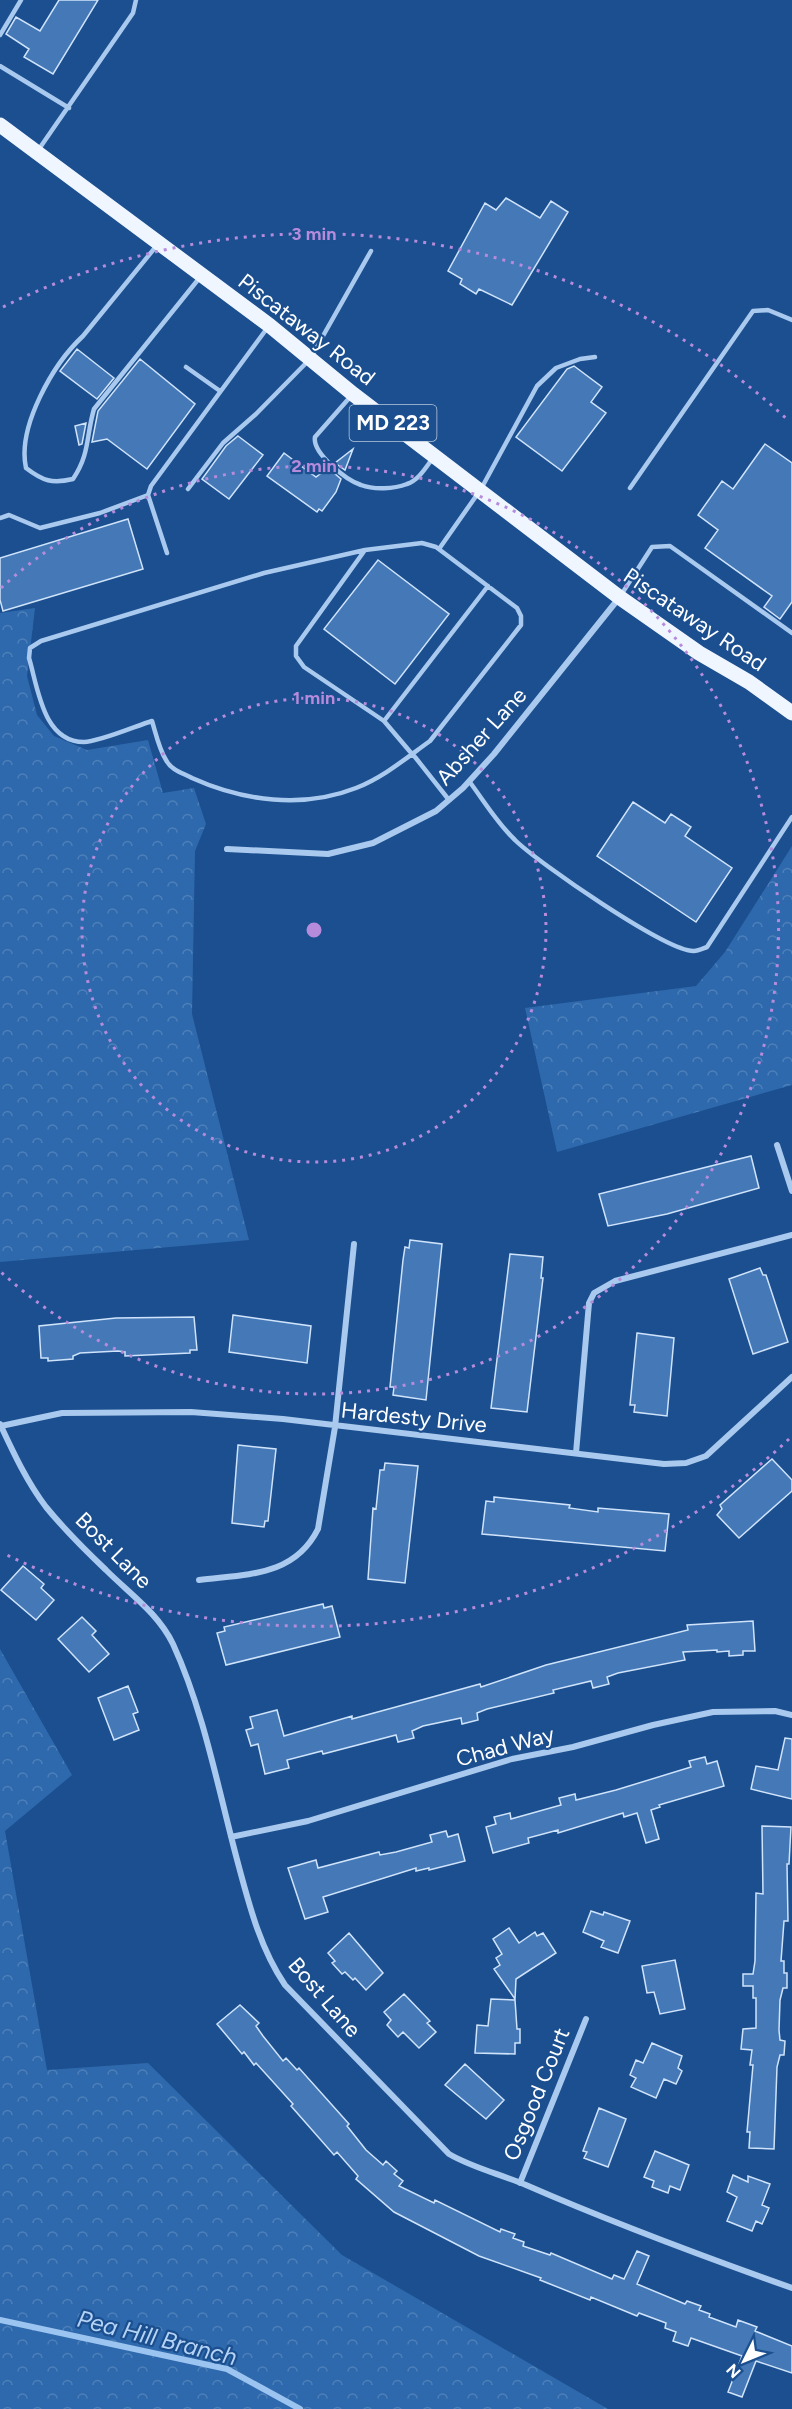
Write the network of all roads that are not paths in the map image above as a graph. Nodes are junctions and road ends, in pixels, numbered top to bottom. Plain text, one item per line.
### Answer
1 (21, 0) edge
2 (136, 0) edge
3 (0, 35) edge
4 (0, 66) edge
5 (69, 108) junction
6 (0, 125) edge
7 (38, 151) junction
8 (159, 242) junction
9 (371, 251) dead end
10 (201, 275) junction
11 (792, 320) edge
12 (269, 325) junction
13 (595, 357) dead end
14 (310, 359) junction
15 (186, 367) dead end
16 (220, 391) junction
17 (353, 394) junction
18 (436, 454) junction
19 (630, 488) dead end
20 (188, 489) dead end
21 (481, 489) junction
22 (148, 495) junction
23 (0, 518) edge
24 (364, 549) junction
25 (440, 549) junction
26 (167, 553) dead end
27 (488, 586) junction
28 (620, 597) junction
29 (792, 633) edge
30 (792, 713) edge
31 (384, 721) junction
32 (412, 754) junction
33 (469, 781) junction
34 (449, 800) junction
35 (792, 817) edge
36 (227, 849) dead end
37 (777, 1145) dead end
38 (792, 1191) edge
39 (792, 1235) edge
40 (354, 1245) dead end
41 (792, 1377) edge
42 (1, 1425) edge
43 (335, 1427) junction
44 (576, 1453) junction
45 (199, 1580) dead end
46 (792, 1715) edge
47 (231, 1837) junction
48 (586, 2019) dead end
49 (520, 2183) junction
50 (792, 2288) edge

1 - 3 lane
2 - 5 lane
4 - 5 lane
5 - 7 lane
6 - 7 main road, Piscataway Road / MD 223
7 - 8 main road, Piscataway Road / MD 223
8 - 10 main road, Piscataway Road / MD 223
8 - 10 lane
9 - 14 lane
10 - 12 main road, Piscataway Road / MD 223
11 - 19 lane
12 - 14 main road, Piscataway Road / MD 223
12 - 16 lane
13 - 21 lane
14 - 17 main road, Piscataway Road / MD 223
14 - 20 lane
15 - 16 lane
16 - 22 lane
17 - 18 main road, Piscataway Road / MD 223
17 - 18 lane
18 - 21 main road, Piscataway Road / MD 223
21 - 25 lane
21 - 28 main road, Piscataway Road / MD 223
22 - 23 lane
22 - 26 lane
24 - 25 lane
24 - 31 lane
24 - 32 lane
25 - 27 lane
27 - 31 lane
27 - 32 lane
28 - 29 lane
28 - 30 main road, Piscataway Road / MD 223
28 - 33 street, Absher Lane
31 - 32 lane
32 - 34 lane
33 - 34 street, Absher Lane
33 - 35 lane
34 - 36 street, Absher Lane
37 - 38 street
39 - 44 street
40 - 43 street
41 - 44 street, Hardesty Drive
42 - 43 street, Hardesty Drive
42 - 47 street, Bost Lane
43 - 44 street, Hardesty Drive
43 - 45 street
46 - 47 street, Chad Way
47 - 49 street, Bost Lane
48 - 49 street, Osgood Court
49 - 50 street, Bost Lane

